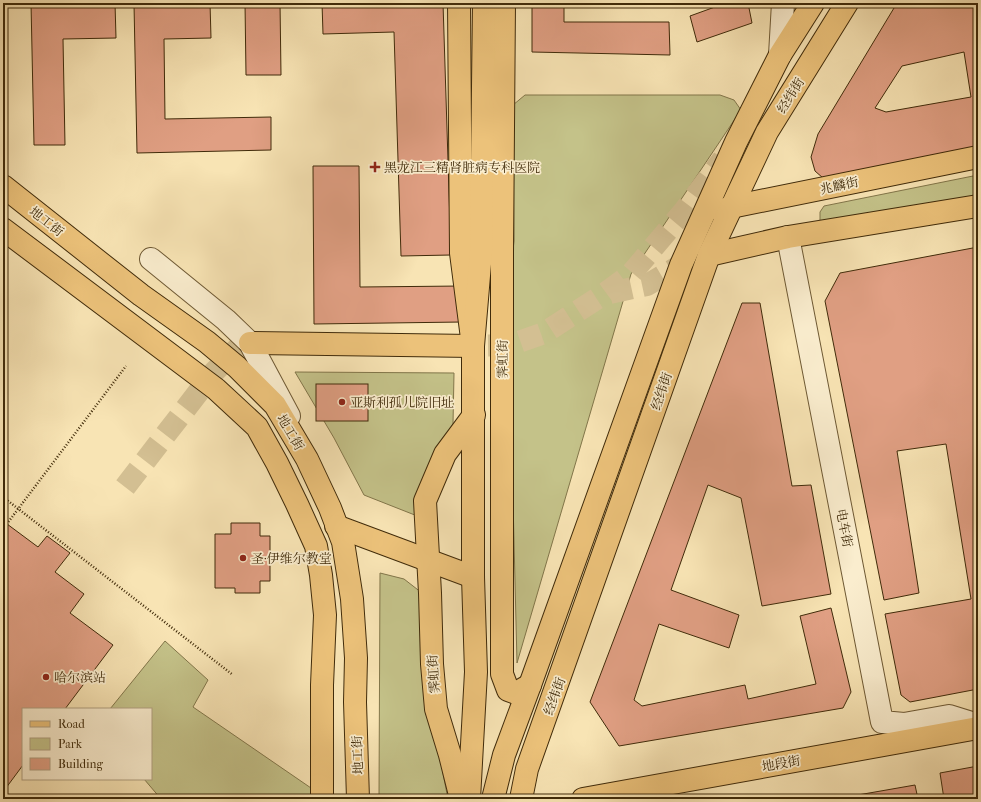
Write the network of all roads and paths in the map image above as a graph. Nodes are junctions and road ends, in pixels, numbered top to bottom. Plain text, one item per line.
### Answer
1 (6, 3) edge
2 (459, 3) edge
3 (484, 3) edge
4 (504, 3) edge
5 (783, 3) edge
6 (813, 3) edge
7 (847, 3) edge
8 (5, 34) edge
9 (780, 55) junction
10 (3, 64) edge
11 (978, 157) edge
12 (3, 186) edge
13 (978, 206) edge
14 (732, 207) junction
15 (702, 218) junction
16 (3, 228) edge
17 (788, 238) junction
18 (709, 255) junction
19 (151, 258) dead end
20 (250, 343) junction
21 (473, 346) junction
22 (126, 366) dead end
23 (474, 415) junction
24 (317, 481) junction
25 (3, 497) edge
26 (18, 509) junction
27 (336, 526) junction
28 (3, 529) edge
29 (428, 561) junction
30 (473, 577) junction
31 (233, 675) dead end
32 (530, 685) junction
33 (978, 726) edge
34 (322, 799) edge
35 (358, 799) edge
36 (461, 799) edge
37 (469, 799) edge
38 (493, 799) edge
39 (521, 799) edge
40 (583, 799) edge

1 - 8 path
2 - 21 main road
3 - 21 main road
4 - 32 main road, 霁虹街
5 - 9 street
6 - 9 main road, 经纬街
7 - 14 main road, 经纬街
8 - 10 path
9 - 15 main road, 经纬街
11 - 14 main road, 兆麟街
12 - 24 main road, 地工街
13 - 17 main road
14 - 15 main road, 兆麟街
14 - 18 main road, 经纬街
15 - 32 main road, 经纬街
16 - 34 main road, 地工街
17 - 18 main road
17 - 33 street, 电车街
18 - 39 main road, 经纬街
19 - 20 street
20 - 21 main road
20 - 24 street
21 - 23 main road
22 - 26 path
23 - 29 main road, 霁虹街
23 - 30 main road
24 - 27 main road, 地工街
25 - 26 path
26 - 28 path
26 - 31 path
27 - 29 main road
27 - 35 main road, 地工街
29 - 30 main road
29 - 36 main road, 霁虹街
30 - 37 main road
32 - 38 main road, 经纬街
33 - 40 main road, 地段街

